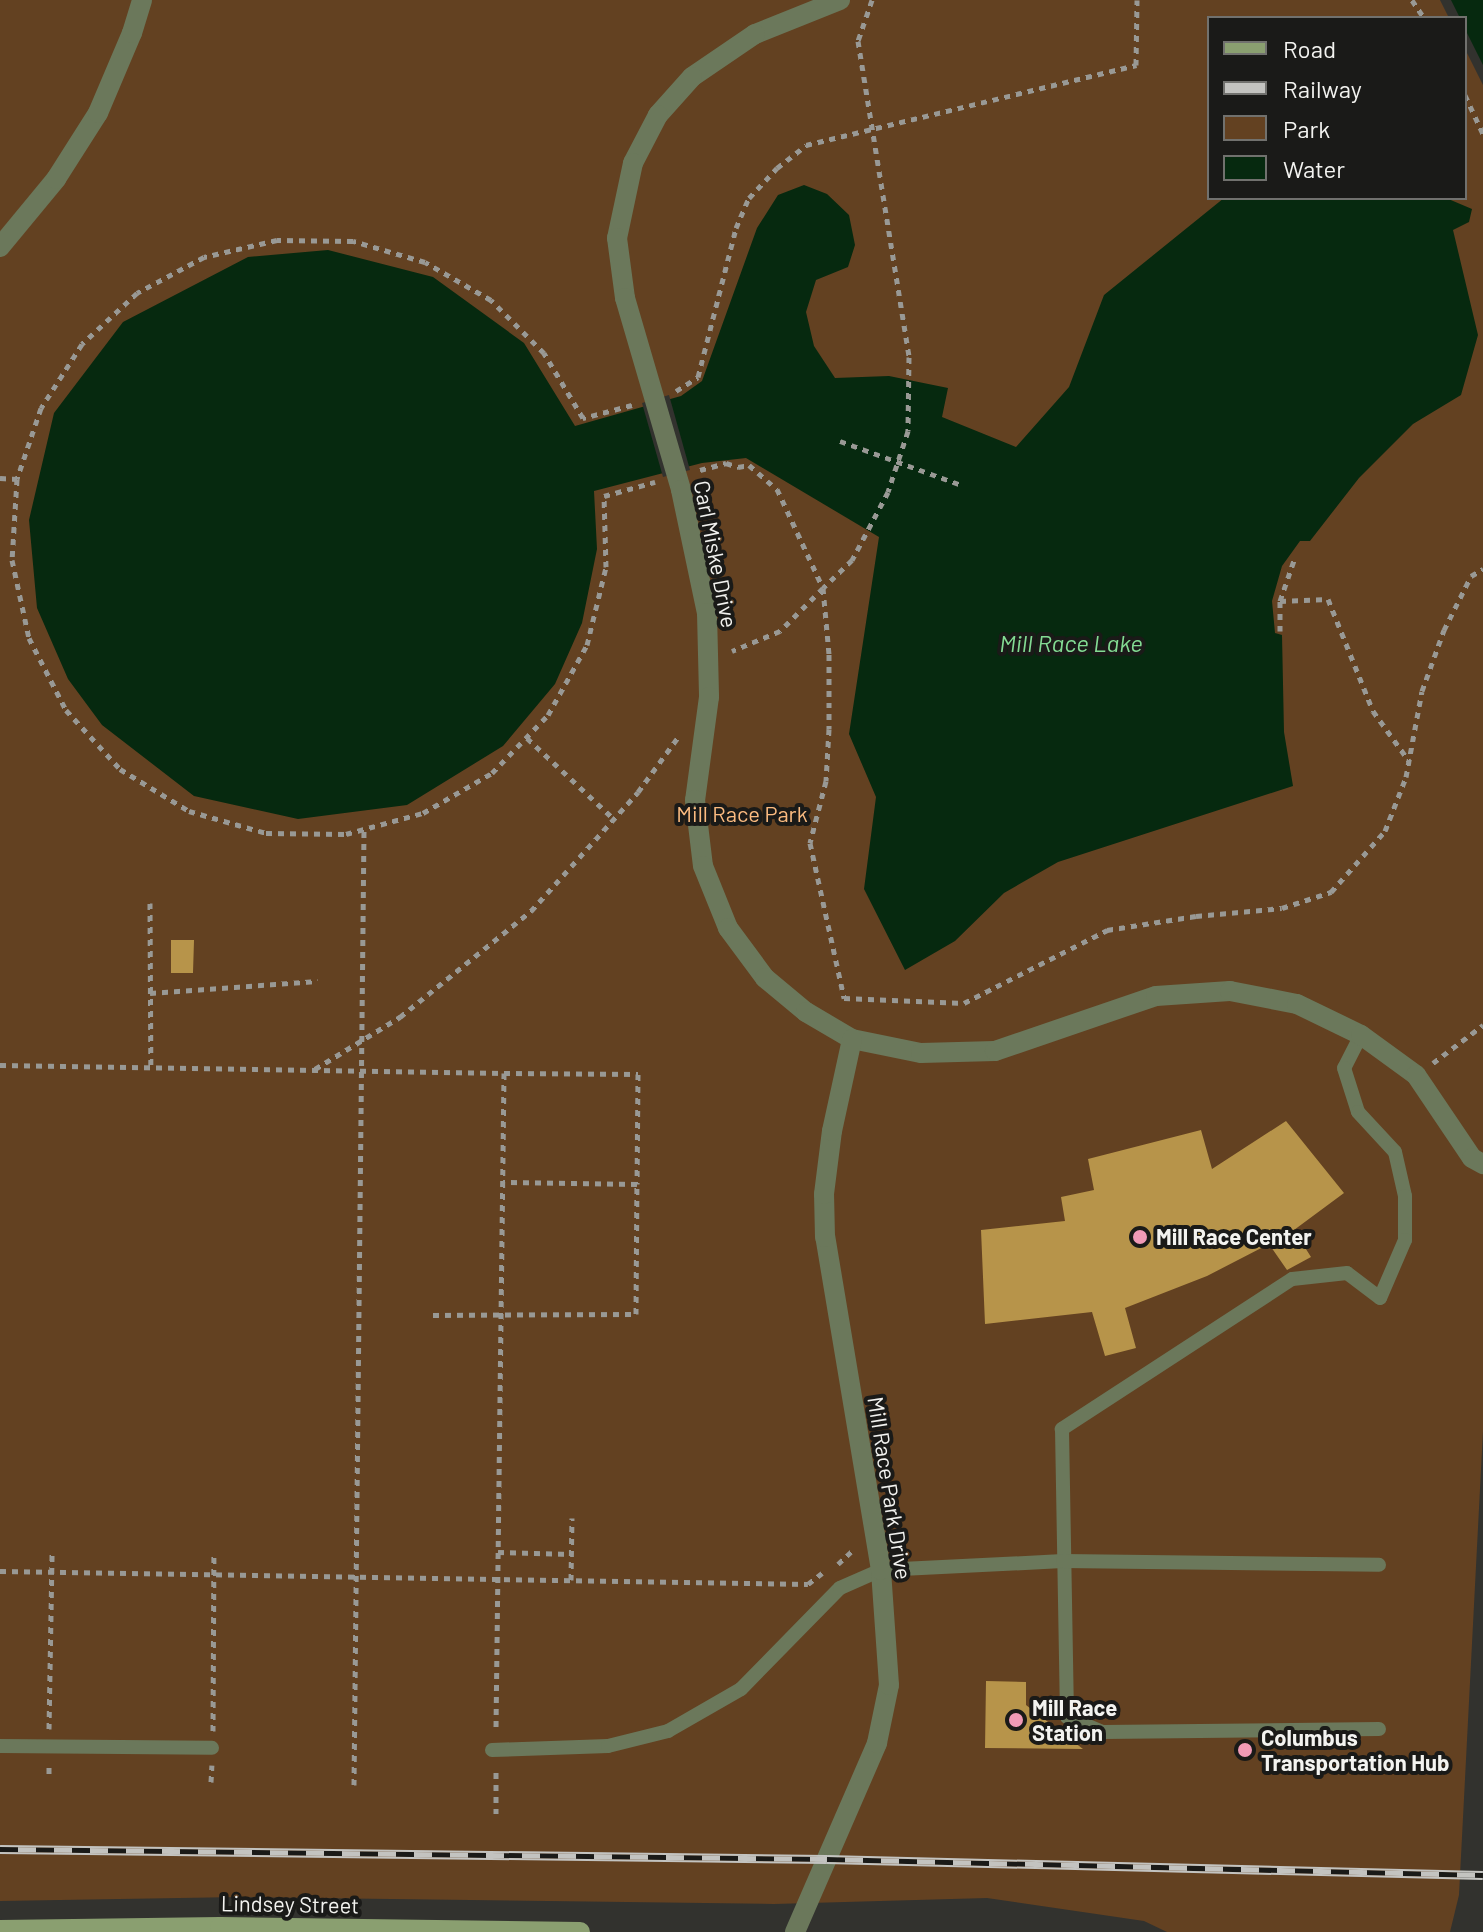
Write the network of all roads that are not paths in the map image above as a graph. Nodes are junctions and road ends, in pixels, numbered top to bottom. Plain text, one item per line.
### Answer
1 (142, 0) edge
2 (840, 0) edge
3 (0, 247) edge
4 (1361, 1035) junction
5 (852, 1039) junction
6 (1483, 1164) edge
7 (1063, 1561) junction
8 (1379, 1565) dead end
9 (881, 1570) junction
10 (1379, 1729) dead end
11 (0, 1746) edge
12 (212, 1748) road end
13 (494, 1750) road end
14 (0, 1930) edge
15 (299, 1930) edge
16 (580, 1932) edge
17 (795, 1932) edge

1 - 3 street
2 - 5 street, Carl Miske Drive
4 - 5 street, Carl Miske Drive
4 - 6 street, Carl Miske Drive
4 - 7 lane
5 - 9 street, Mill Race Park Drive
7 - 8 lane
7 - 9 lane
7 - 10 lane
9 - 13 lane
9 - 17 street, Mill Race Park Drive
11 - 12 lane
14 - 15 main road, Lindsey Street
15 - 16 main road, Lindsey Street

